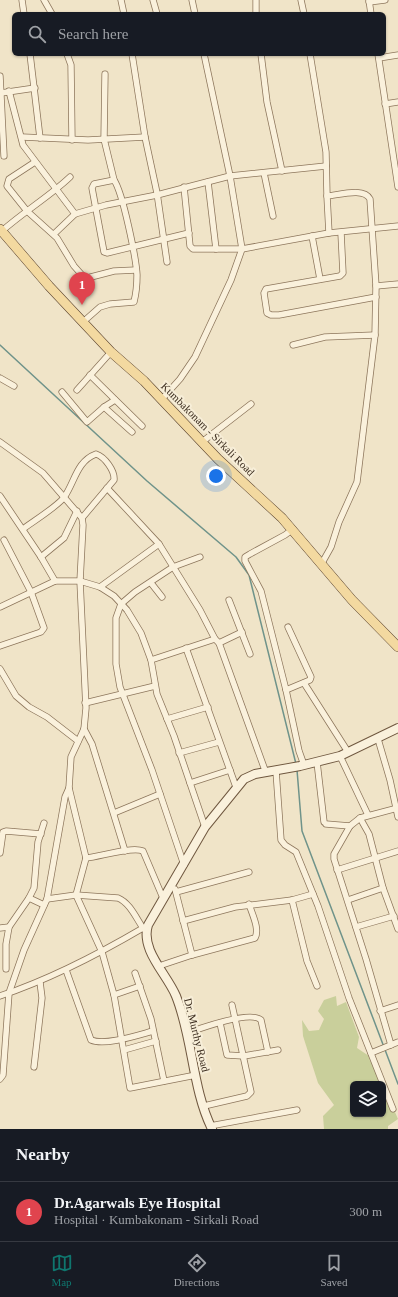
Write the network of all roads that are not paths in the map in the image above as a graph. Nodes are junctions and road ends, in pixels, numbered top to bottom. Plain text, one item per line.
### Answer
1 (22, 0) edge
2 (44, 0) edge
3 (121, 0) edge
4 (153, 0) edge
5 (192, 0) edge
6 (256, 0) edge
7 (302, 0) edge
8 (385, 0) edge
9 (369, 1) edge
10 (24, 12) edge
11 (51, 12) edge
12 (124, 12) edge
13 (156, 12) edge
14 (195, 12) edge
15 (256, 12) edge
16 (304, 12) edge
17 (371, 12) edge
18 (398, 55) edge
19 (30, 56) edge
20 (68, 56) edge
21 (132, 56) edge
22 (204, 56) edge
23 (261, 56) edge
24 (310, 56) edge
25 (378, 56) edge
26 (386, 56) edge
27 (105, 74) dead end
28 (0, 76) edge
29 (35, 88) junction
30 (9, 91) junction
31 (1, 93) edge
32 (398, 102) edge
33 (385, 104) junction
34 (22, 136) junction
35 (144, 137) junction
36 (40, 138) junction
37 (104, 139) junction
38 (72, 140) junction
39 (4, 156) dead end
40 (35, 162) junction
41 (326, 166) junction
42 (282, 171) junction
43 (264, 173) junction
44 (230, 176) junction
45 (70, 177) dead end
46 (114, 180) junction
47 (208, 182) junction
48 (398, 186) edge
49 (184, 187) junction
50 (56, 190) junction
51 (157, 195) junction
52 (327, 196) junction
53 (123, 202) junction
54 (95, 208) junction
55 (26, 211) junction
56 (75, 214) junction
57 (273, 216) dead end
58 (398, 226) edge
59 (1, 230) edge
60 (371, 230) junction
61 (341, 232) junction
62 (329, 233) junction
63 (54, 234) junction
64 (189, 234) junction
65 (312, 236) junction
66 (163, 240) junction
67 (132, 248) junction
68 (242, 249) junction
69 (216, 250) junction
70 (167, 262) dead end
71 (136, 270) junction
72 (320, 279) junction
73 (398, 284) edge
74 (376, 286) junction
75 (376, 297) junction
76 (83, 322) junction
77 (375, 335) junction
78 (293, 345) dead end
79 (111, 352) junction
80 (90, 375) junction
81 (0, 378) edge
82 (14, 386) dead end
83 (77, 390) dead end
84 (62, 392) dead end
85 (162, 399) junction
86 (115, 400) junction
87 (251, 404) dead end
88 (104, 407) junction
89 (142, 426) dead end
90 (132, 432) dead end
91 (0, 442) edge
92 (202, 442) junction
93 (107, 488) junction
94 (0, 496) edge
95 (65, 497) junction
96 (77, 511) junction
97 (82, 518) junction
98 (23, 529) junction
99 (293, 529) junction
100 (4, 540) dead end
101 (159, 544) junction
102 (41, 557) junction
103 (200, 557) dead end
104 (322, 562) junction
105 (173, 567) junction
106 (55, 581) junction
107 (80, 581) junction
108 (151, 583) junction
109 (100, 587) junction
110 (31, 592) junction
111 (162, 597) dead end
112 (229, 600) dead end
113 (121, 604) junction
114 (0, 607) edge
115 (288, 627) dead end
116 (242, 632) junction
117 (217, 641) junction
118 (0, 646) edge
119 (398, 647) edge
120 (186, 648) junction
121 (250, 654) dead end
122 (151, 660) junction
123 (1, 673) edge
124 (304, 683) junction
125 (155, 686) junction
126 (286, 690) junction
127 (123, 696) junction
128 (85, 704) junction
129 (208, 707) junction
130 (167, 719) junction
131 (398, 728) edge
132 (84, 729) junction
133 (398, 732) edge
134 (378, 739) junction
135 (78, 741) junction
136 (219, 742) junction
137 (360, 745) junction
138 (348, 752) junction
139 (179, 753) junction
140 (340, 756) junction
141 (317, 762) junction
142 (302, 766) junction
143 (230, 770) junction
144 (276, 771) junction
145 (265, 773) junction
146 (190, 782) junction
147 (237, 786) junction
148 (69, 788) junction
149 (160, 794) junction
150 (397, 809) edge
151 (114, 813) junction
152 (368, 815) junction
153 (398, 817) edge
154 (360, 818) junction
155 (44, 823) dead end
156 (350, 826) junction
157 (205, 827) junction
158 (41, 834) junction
159 (125, 851) junction
160 (398, 851) edge
161 (0, 853) edge
162 (86, 858) junction
163 (376, 858) junction
164 (184, 865) junction
165 (337, 870) junction
166 (249, 872) dead end
167 (173, 882) junction
168 (383, 888) junction
169 (176, 892) junction
170 (313, 894) junction
171 (76, 895) junction
172 (29, 898) junction
173 (163, 898) junction
174 (292, 900) junction
175 (348, 900) junction
176 (45, 902) junction
177 (249, 904) junction
178 (394, 916) junction
179 (151, 920) junction
180 (183, 921) junction
181 (9, 927) junction
182 (356, 927) junction
183 (0, 928) edge
184 (398, 929) edge
185 (145, 930) junction
186 (150, 951) junction
187 (102, 952) junction
188 (192, 955) junction
189 (160, 966) junction
190 (6, 969) dead end
191 (66, 970) junction
192 (135, 973) dead end
193 (40, 982) junction
194 (140, 986) junction
195 (317, 986) dead end
196 (9, 993) junction
197 (114, 995) junction
198 (0, 996) edge
199 (232, 1005) dead end
200 (398, 1005) edge
201 (380, 1011) junction
202 (236, 1019) junction
203 (220, 1023) junction
204 (153, 1031) junction
205 (187, 1033) junction
206 (122, 1039) junction
207 (156, 1041) junction
208 (398, 1042) edge
209 (389, 1046) junction
210 (124, 1050) junction
211 (278, 1050) dead end
212 (268, 1052) junction
213 (370, 1053) junction
214 (244, 1056) junction
215 (34, 1067) dead end
216 (2, 1069) edge
217 (196, 1075) junction
218 (0, 1079) edge
219 (164, 1081) junction
220 (204, 1106) junction
221 (393, 1109) dead end
222 (297, 1110) dead end
223 (211, 1127) edge

1 - 10 street
2 - 11 street
3 - 12 street
4 - 13 street
5 - 14 street
6 - 15 street
7 - 16 street
8 - 9 street
9 - 17 street
18 - 26 street
19 - 29 street
20 - 38 street
21 - 35 street
22 - 44 street
23 - 42 street
24 - 41 street
25 - 33 street
27 - 37 street
28 - 31 street
29 - 30 street
29 - 36 street
30 - 31 street
30 - 34 street
31 - 39 street
32 - 33 street
33 - 48 street
34 - 36 street
34 - 40 street
35 - 37 street
35 - 51 street
36 - 38 street
37 - 38 street
37 - 46 street
40 - 50 street
40 - 55 street
41 - 42 street
41 - 52 street
42 - 43 street
43 - 44 street
43 - 57 street
44 - 47 street
44 - 68 street
45 - 50 street
46 - 53 street
46 - 54 street
47 - 49 street
47 - 69 street
49 - 51 street
49 - 64 street
50 - 55 street
50 - 56 street
51 - 53 street
51 - 66 street
52 - 60 street
52 - 62 street
53 - 54 street
53 - 67 street
54 - 56 street
54 - 67 street
55 - 59 street
55 - 63 street
56 - 63 street
58 - 60 street
59 - 76 main road, Kumbakonam - Sirkali Road
60 - 61 street
60 - 74 street
61 - 62 street
61 - 72 street
62 - 65 street
63 - 71 street
64 - 66 street
64 - 69 street
65 - 68 street
65 - 72 street
66 - 67 street
66 - 70 street
67 - 71 street
68 - 69 street
68 - 85 street
71 - 76 street
72 - 75 street
73 - 74 street
74 - 75 street
75 - 77 street
76 - 79 main road, Kumbakonam - Sirkali Road
77 - 78 street
77 - 104 street
79 - 80 street
79 - 85 main road, Kumbakonam - Sirkali Road
80 - 83 street
80 - 86 street
81 - 82 street
84 - 88 street
85 - 92 main road, Kumbakonam - Sirkali Road
86 - 88 street
86 - 89 street
87 - 92 street
88 - 90 street
91 - 95 street
92 - 99 main road, Kumbakonam - Sirkali Road
93 - 95 street
93 - 97 street
93 - 101 street
94 - 98 street
95 - 96 street
95 - 98 street
96 - 97 street
96 - 102 street
97 - 107 street
98 - 102 street
99 - 104 main road, Kumbakonam - Sirkali Road
99 - 126 street
100 - 110 street
101 - 105 street
101 - 109 street
102 - 106 street
103 - 105 street
104 - 119 main road, Kumbakonam - Sirkali Road
105 - 108 street
105 - 117 street
106 - 107 street
106 - 110 street
107 - 109 street
107 - 128 street
108 - 111 street
108 - 113 street
109 - 113 street
110 - 114 street
110 - 118 street
112 - 116 street
113 - 122 street
113 - 127 street
115 - 124 street
116 - 117 street
116 - 121 street
117 - 120 street
117 - 145 street
120 - 122 street
120 - 129 street
122 - 125 street
123 - 135 street
124 - 126 street
124 - 138 street
125 - 127 street
125 - 130 street
126 - 142 street
127 - 128 street
127 - 149 street
128 - 132 street
129 - 130 street
129 - 136 street
130 - 139 street
131 - 137 main road
132 - 135 street
132 - 151 street
133 - 134 main road
134 - 137 main road
134 - 150 street
135 - 148 street
136 - 139 street
136 - 143 street
137 - 138 main road
138 - 140 main road
139 - 146 street
140 - 141 main road
140 - 152 street
141 - 142 main road
141 - 156 street
142 - 144 main road
143 - 146 street
143 - 147 street
144 - 145 main road
144 - 170 street
145 - 147 main road
146 - 157 street
147 - 157 main road
148 - 162 street
148 - 176 street
149 - 151 street
149 - 164 street
150 - 152 street
150 - 153 street
151 - 159 street
152 - 154 street
154 - 156 street
154 - 163 street
155 - 158 street
156 - 165 street
157 - 164 main road
158 - 161 street
158 - 172 street
159 - 162 street
159 - 173 street
160 - 163 street
162 - 171 street
163 - 165 street
163 - 168 street
164 - 167 main road
165 - 175 street
166 - 169 street
167 - 169 street
167 - 173 main road
168 - 175 street
168 - 178 street
169 - 180 street
170 - 174 street
170 - 213 street
171 - 176 street
171 - 185 street
171 - 187 street
172 - 176 street
172 - 181 street
173 - 179 main road
174 - 177 street
174 - 195 street
175 - 182 street
176 - 196 street
177 - 180 street
177 - 188 street
178 - 182 street
178 - 184 street
179 - 185 main road
179 - 186 main road
180 - 188 street
181 - 183 street
181 - 190 street
182 - 201 street
185 - 186 main road, Dr. Murthy Road
185 - 187 street
186 - 189 main road, Dr. Murthy Road
187 - 191 street
187 - 197 street
188 - 189 street
189 - 205 main road, Dr. Murthy Road
191 - 193 street
191 - 206 street
192 - 194 street
193 - 196 street
193 - 215 street
194 - 197 street
194 - 204 street
196 - 198 street
196 - 216 street
197 - 206 street
199 - 202 street
200 - 201 street
201 - 209 street
202 - 203 street
202 - 212 street
202 - 214 street
203 - 205 street
203 - 214 street
204 - 206 street
204 - 207 street
205 - 217 main road, Dr. Murthy Road
206 - 210 street
207 - 210 street
207 - 219 street
208 - 209 street
209 - 213 street
210 - 219 street
211 - 212 street
212 - 214 street
213 - 221 street
214 - 220 street
216 - 218 street
217 - 219 street
217 - 220 main road, Dr. Murthy Road
220 - 223 main road, Dr. Murthy Road
222 - 223 street

